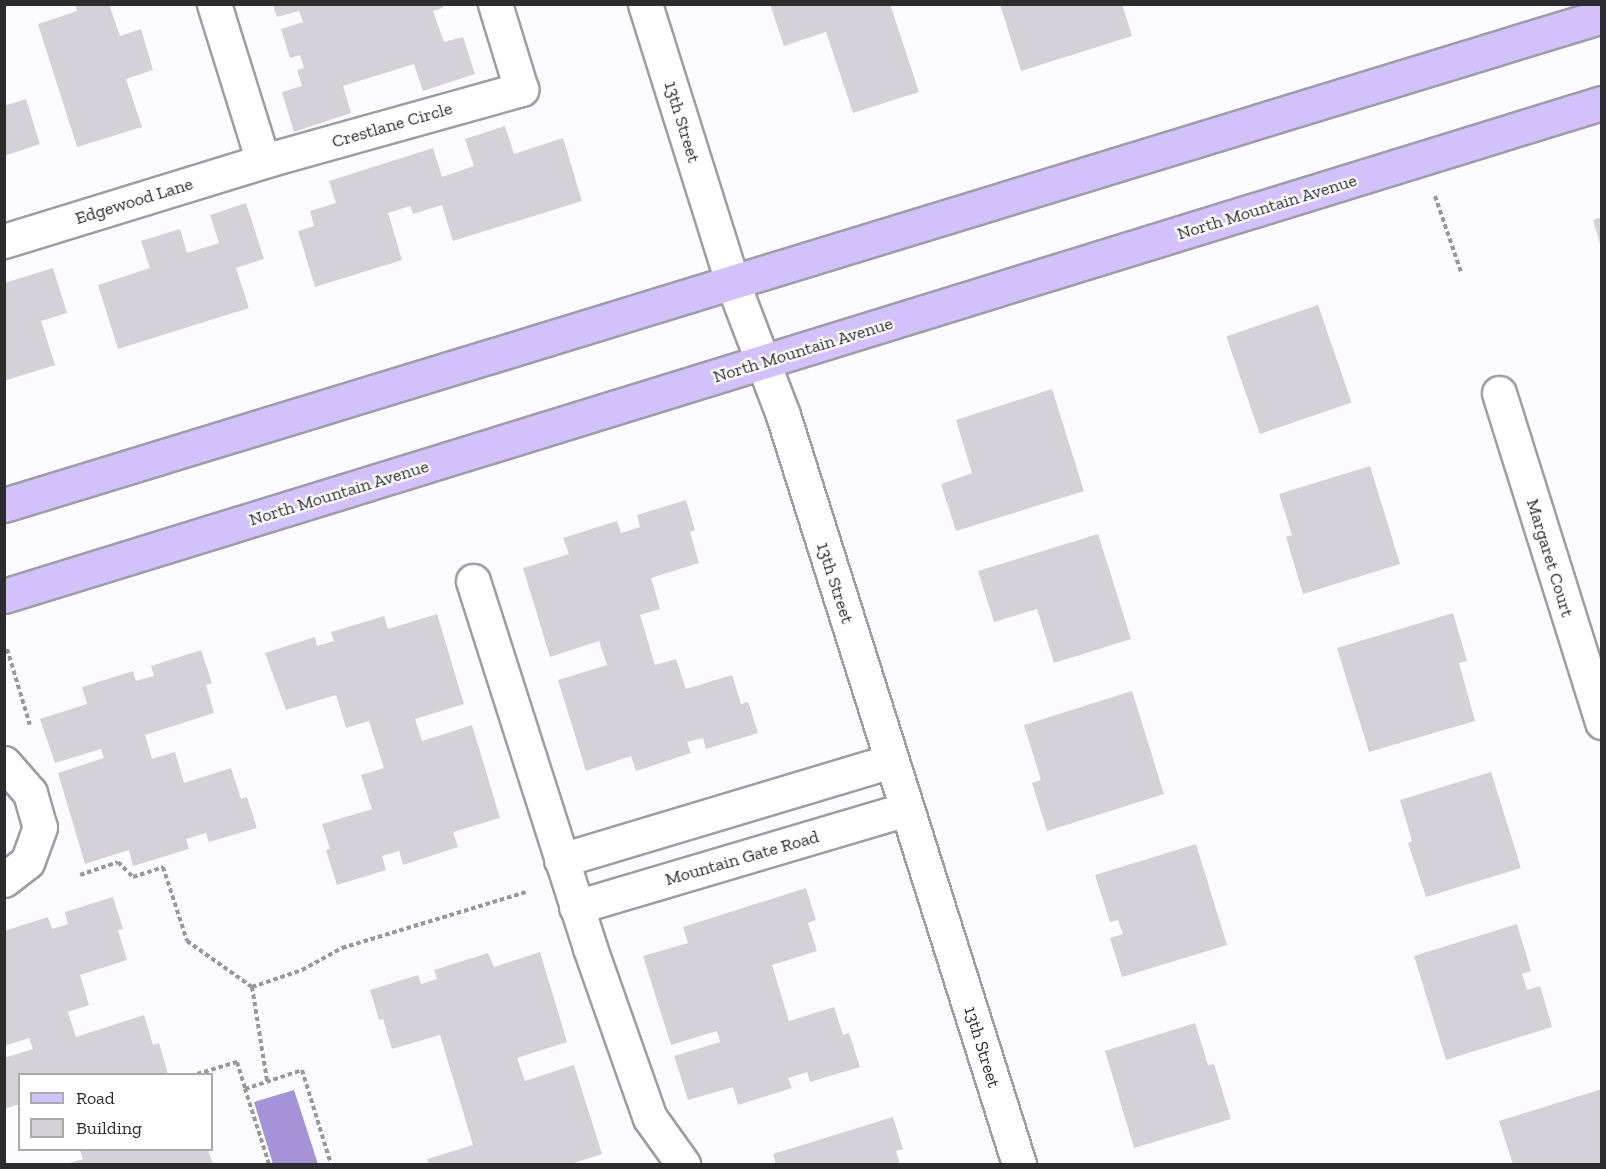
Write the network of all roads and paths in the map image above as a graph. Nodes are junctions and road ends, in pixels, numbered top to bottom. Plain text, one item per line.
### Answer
1 (214, 4) edge
2 (495, 4) edge
3 (645, 4) edge
4 (1602, 16) edge
5 (1602, 103) edge
6 (262, 161) junction
7 (1435, 195) dead end
8 (4, 241) edge
9 (1461, 272) dead end
10 (733, 284) junction
11 (761, 363) junction
12 (1499, 393) dead end
13 (4, 505) edge
14 (473, 580) dead end
15 (4, 596) edge
16 (7, 649) dead end
17 (1602, 722) edge
18 (30, 725) dead end
19 (892, 761) junction
20 (4, 763) edge
21 (907, 809) junction
22 (561, 860) junction
23 (80, 875) dead end
24 (4, 879) edge
25 (526, 892) dead end
26 (576, 906) junction
27 (252, 987) junction
28 (201, 1073) edge
29 (267, 1081) junction
30 (245, 1089) junction
31 (269, 1164) edge
32 (331, 1164) edge
33 (683, 1164) edge
34 (1018, 1164) edge

1 - 6 street
2 - 6 street, Crestlane Circle
3 - 10 street, 13th Street
4 - 10 main road
5 - 11 main road, North Mountain Avenue
6 - 8 street, Edgewood Lane
7 - 9 path
10 - 11 street, 13th Street
10 - 13 main road
11 - 15 main road, North Mountain Avenue
11 - 19 street, 13th Street
12 - 17 street, Margaret Court
14 - 22 street
16 - 18 path
19 - 21 street, 13th Street
19 - 22 street
20 - 24 street
21 - 26 street, Mountain Gate Road
21 - 34 street, 13th Street
22 - 26 street
23 - 27 path
25 - 27 path
26 - 33 street
27 - 29 path
28 - 30 path
29 - 30 path
29 - 32 path
30 - 31 path

